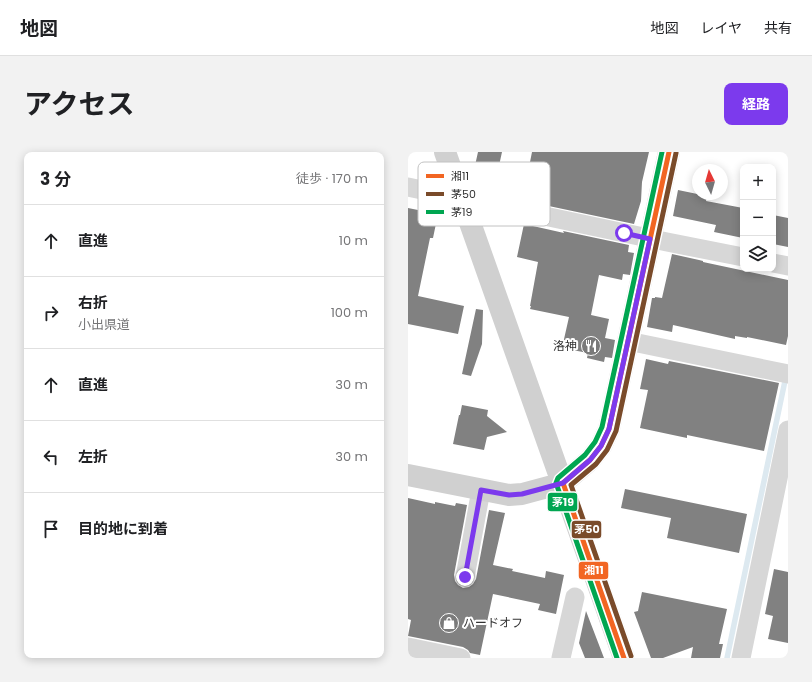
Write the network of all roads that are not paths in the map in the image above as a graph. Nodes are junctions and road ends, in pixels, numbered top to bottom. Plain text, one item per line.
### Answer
1 (445, 152) edge
2 (669, 152) edge
3 (449, 162) edge
4 (408, 187) edge
5 (418, 189) edge
6 (550, 217) edge
7 (472, 226) edge
8 (650, 239) junction
9 (740, 256) edge
10 (776, 264) edge
11 (788, 266) edge
12 (628, 341) junction
13 (786, 374) edge
14 (788, 430) edge
15 (408, 475) edge
16 (563, 483) junction
17 (481, 490) junction
18 (465, 577) dead end
19 (574, 597) dead end
20 (408, 647) edge
21 (461, 658) edge
22 (561, 658) edge
23 (624, 658) edge
24 (741, 658) edge

1 - 3 main road
2 - 8 main road
4 - 5 street
6 - 8 street
7 - 16 main road
8 - 9 street
8 - 12 main road
10 - 11 street
12 - 13 street
12 - 16 main road
14 - 24 street
15 - 17 main road
16 - 17 main road
16 - 23 main road
17 - 18 street
19 - 22 street
20 - 21 street

